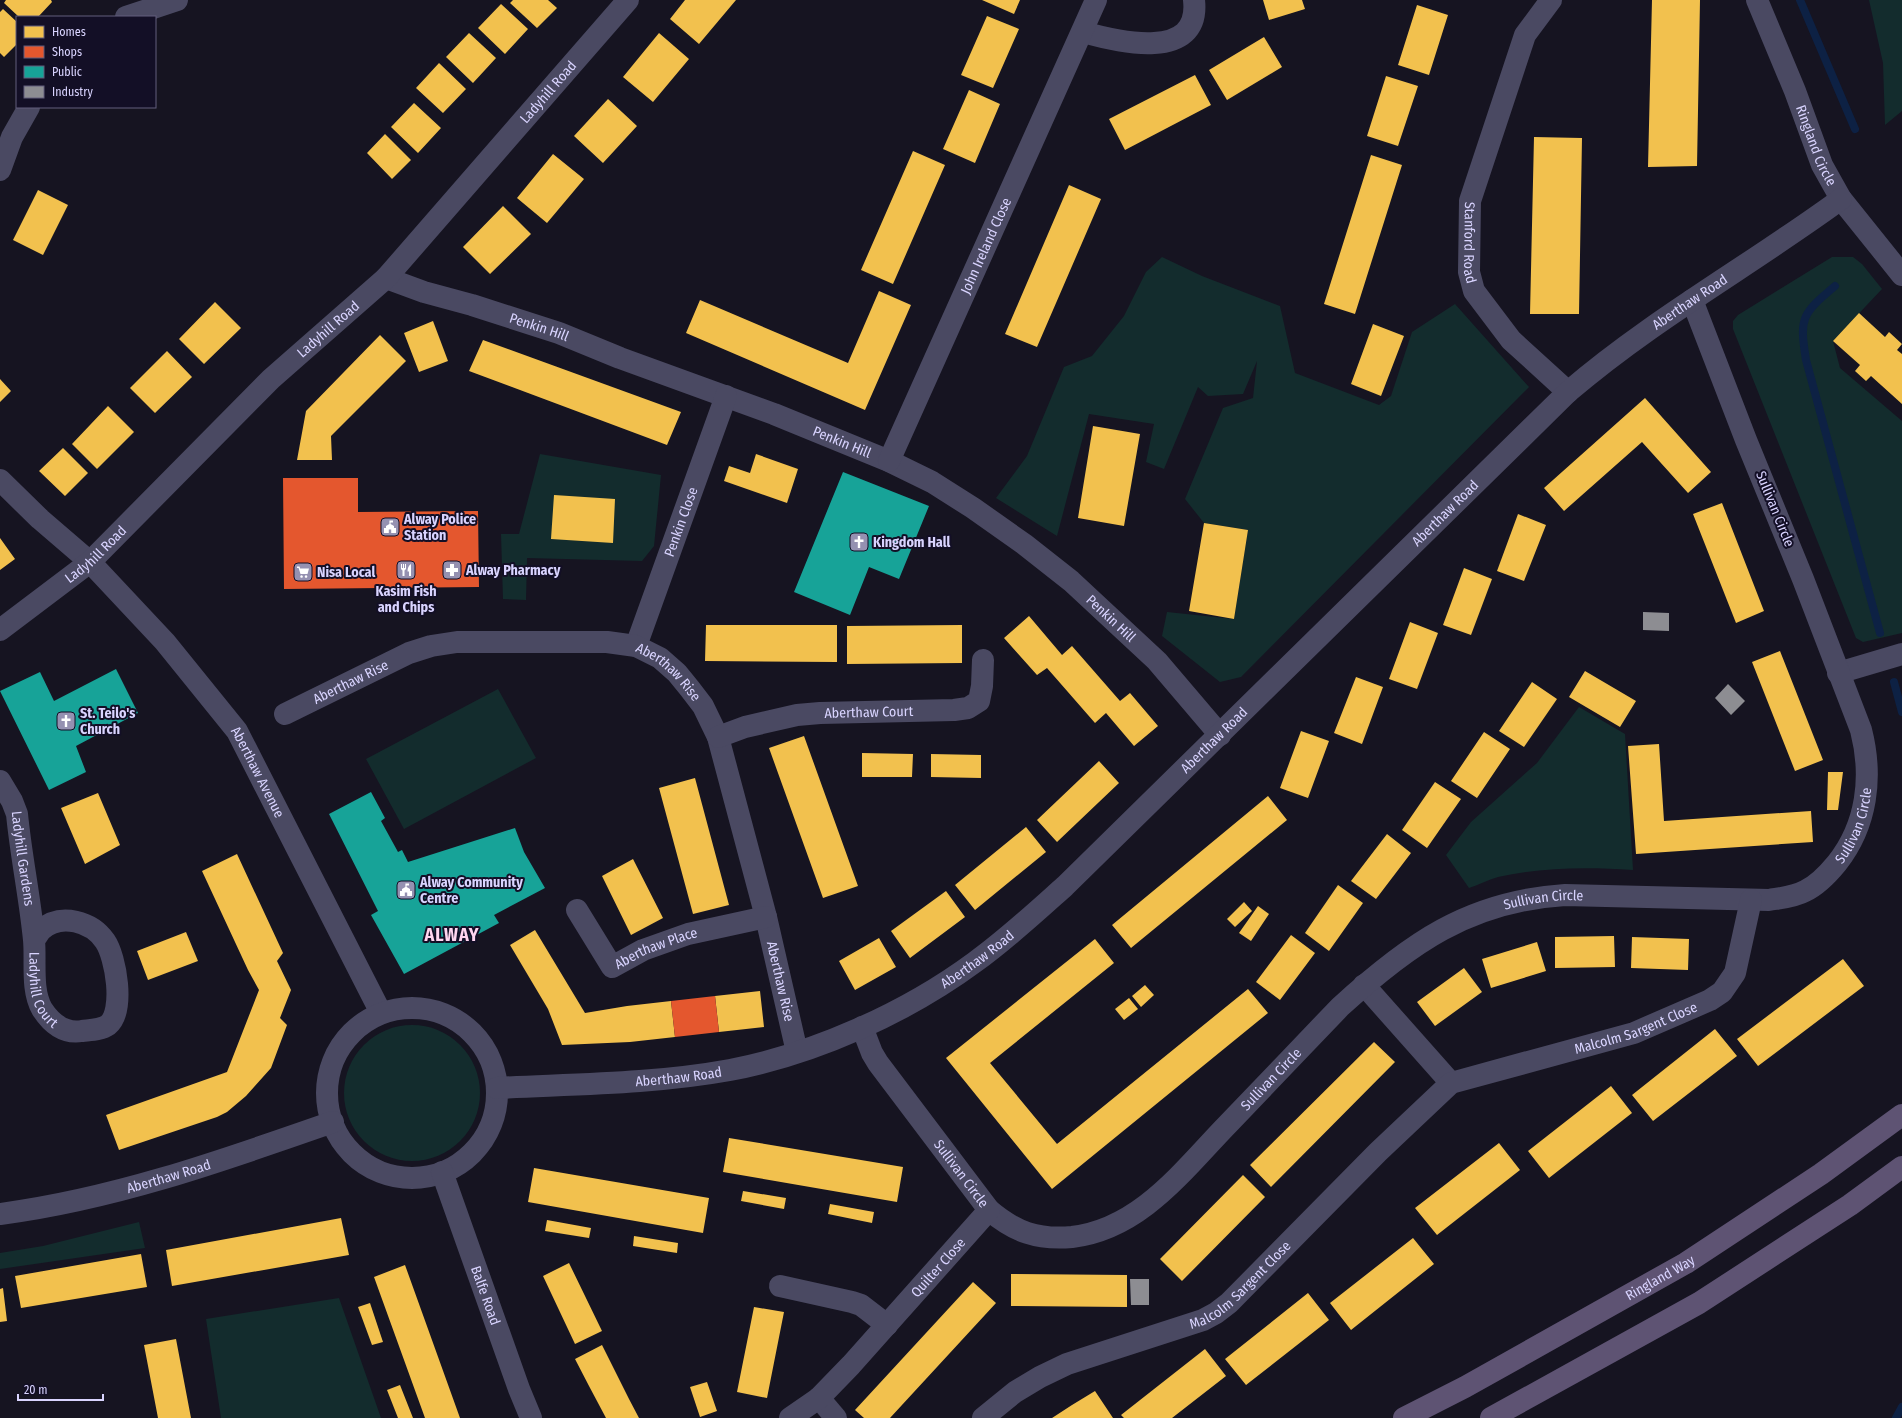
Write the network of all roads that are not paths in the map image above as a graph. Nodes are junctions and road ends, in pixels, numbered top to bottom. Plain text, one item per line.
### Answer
1 (177, 0) edge
2 (628, 0) edge
3 (1096, 0) edge
4 (1194, 0) edge
5 (1551, 0) edge
6 (1757, 0) edge
7 (129, 16) edge
8 (1083, 32) junction
9 (28, 108) edge
10 (0, 170) edge
11 (1841, 200) junction
12 (1902, 275) edge
13 (386, 278) junction
14 (1692, 300) junction
15 (1568, 392) junction
16 (726, 396) junction
17 (889, 460) junction
18 (0, 480) edge
19 (90, 562) junction
20 (0, 630) edge
21 (636, 646) junction
22 (1902, 654) edge
23 (982, 660) dead end
24 (1838, 673) junction
25 (285, 714) dead end
26 (1220, 735) junction
27 (718, 737) junction
28 (0, 781) edge
29 (1751, 900) junction
30 (577, 910) dead end
31 (766, 917) junction
32 (34, 940) junction
33 (1364, 985) junction
34 (381, 1013) junction
35 (862, 1027) junction
36 (797, 1052) junction
37 (1451, 1082) junction
38 (497, 1088) junction
39 (1902, 1115) edge
40 (333, 1122) junction
41 (1902, 1167) edge
42 (442, 1172) junction
43 (989, 1210) junction
44 (0, 1214) edge
45 (780, 1286) dead end
46 (887, 1325) junction
47 (819, 1398) junction
48 (531, 1418) edge
49 (790, 1418) edge
50 (836, 1418) edge
51 (983, 1418) edge
52 (1404, 1418) edge
53 (1491, 1418) edge

1 - 7 street
2 - 13 street, Ladyhill Road
3 - 8 street, John Ireland Close
4 - 8 street
5 - 15 street, Stanford Road
6 - 11 street, Ringland Circle
8 - 17 street, John Ireland Close
9 - 10 street
11 - 12 street, Ringland Circle
11 - 14 street, Aberthaw Road
13 - 16 street, Penkin Hill
13 - 19 street, Ladyhill Road
14 - 15 street, Aberthaw Road
14 - 24 street, Sullivan Circle
15 - 26 street, Aberthaw Road
16 - 17 street, Penkin Hill
16 - 21 street, Penkin Close
17 - 26 street, Penkin Hill
18 - 19 street, Aberthaw Avenue
19 - 20 street, Ladyhill Road
19 - 34 street, Aberthaw Avenue
21 - 25 street, Aberthaw Rise
21 - 27 street, Aberthaw Rise
22 - 24 street
23 - 27 street, Aberthaw Court
24 - 29 street, Sullivan Circle
26 - 35 street, Aberthaw Road
27 - 31 street, Aberthaw Rise
28 - 32 street, Ladyhill Gardens
29 - 33 street, Sullivan Circle
29 - 37 street, Malcolm Sargent Close
30 - 31 street, Aberthaw Place
31 - 36 street, Aberthaw Rise
32 - 32 street, Ladyhill Court
33 - 37 street
33 - 43 street, Sullivan Circle
34 - 38 street
34 - 40 street
35 - 36 street, Aberthaw Road
35 - 43 street, Sullivan Circle
36 - 38 street, Aberthaw Road
37 - 51 street, Malcolm Sargent Close
38 - 42 street
39 - 52 main road, Ringland Way
40 - 42 street
40 - 44 street, Aberthaw Road
41 - 53 main road
42 - 48 street, Balfe Road
43 - 46 street, Quilter Close
45 - 46 street
46 - 47 street, Quilter Close
47 - 49 street, Quilter Close
47 - 50 street

